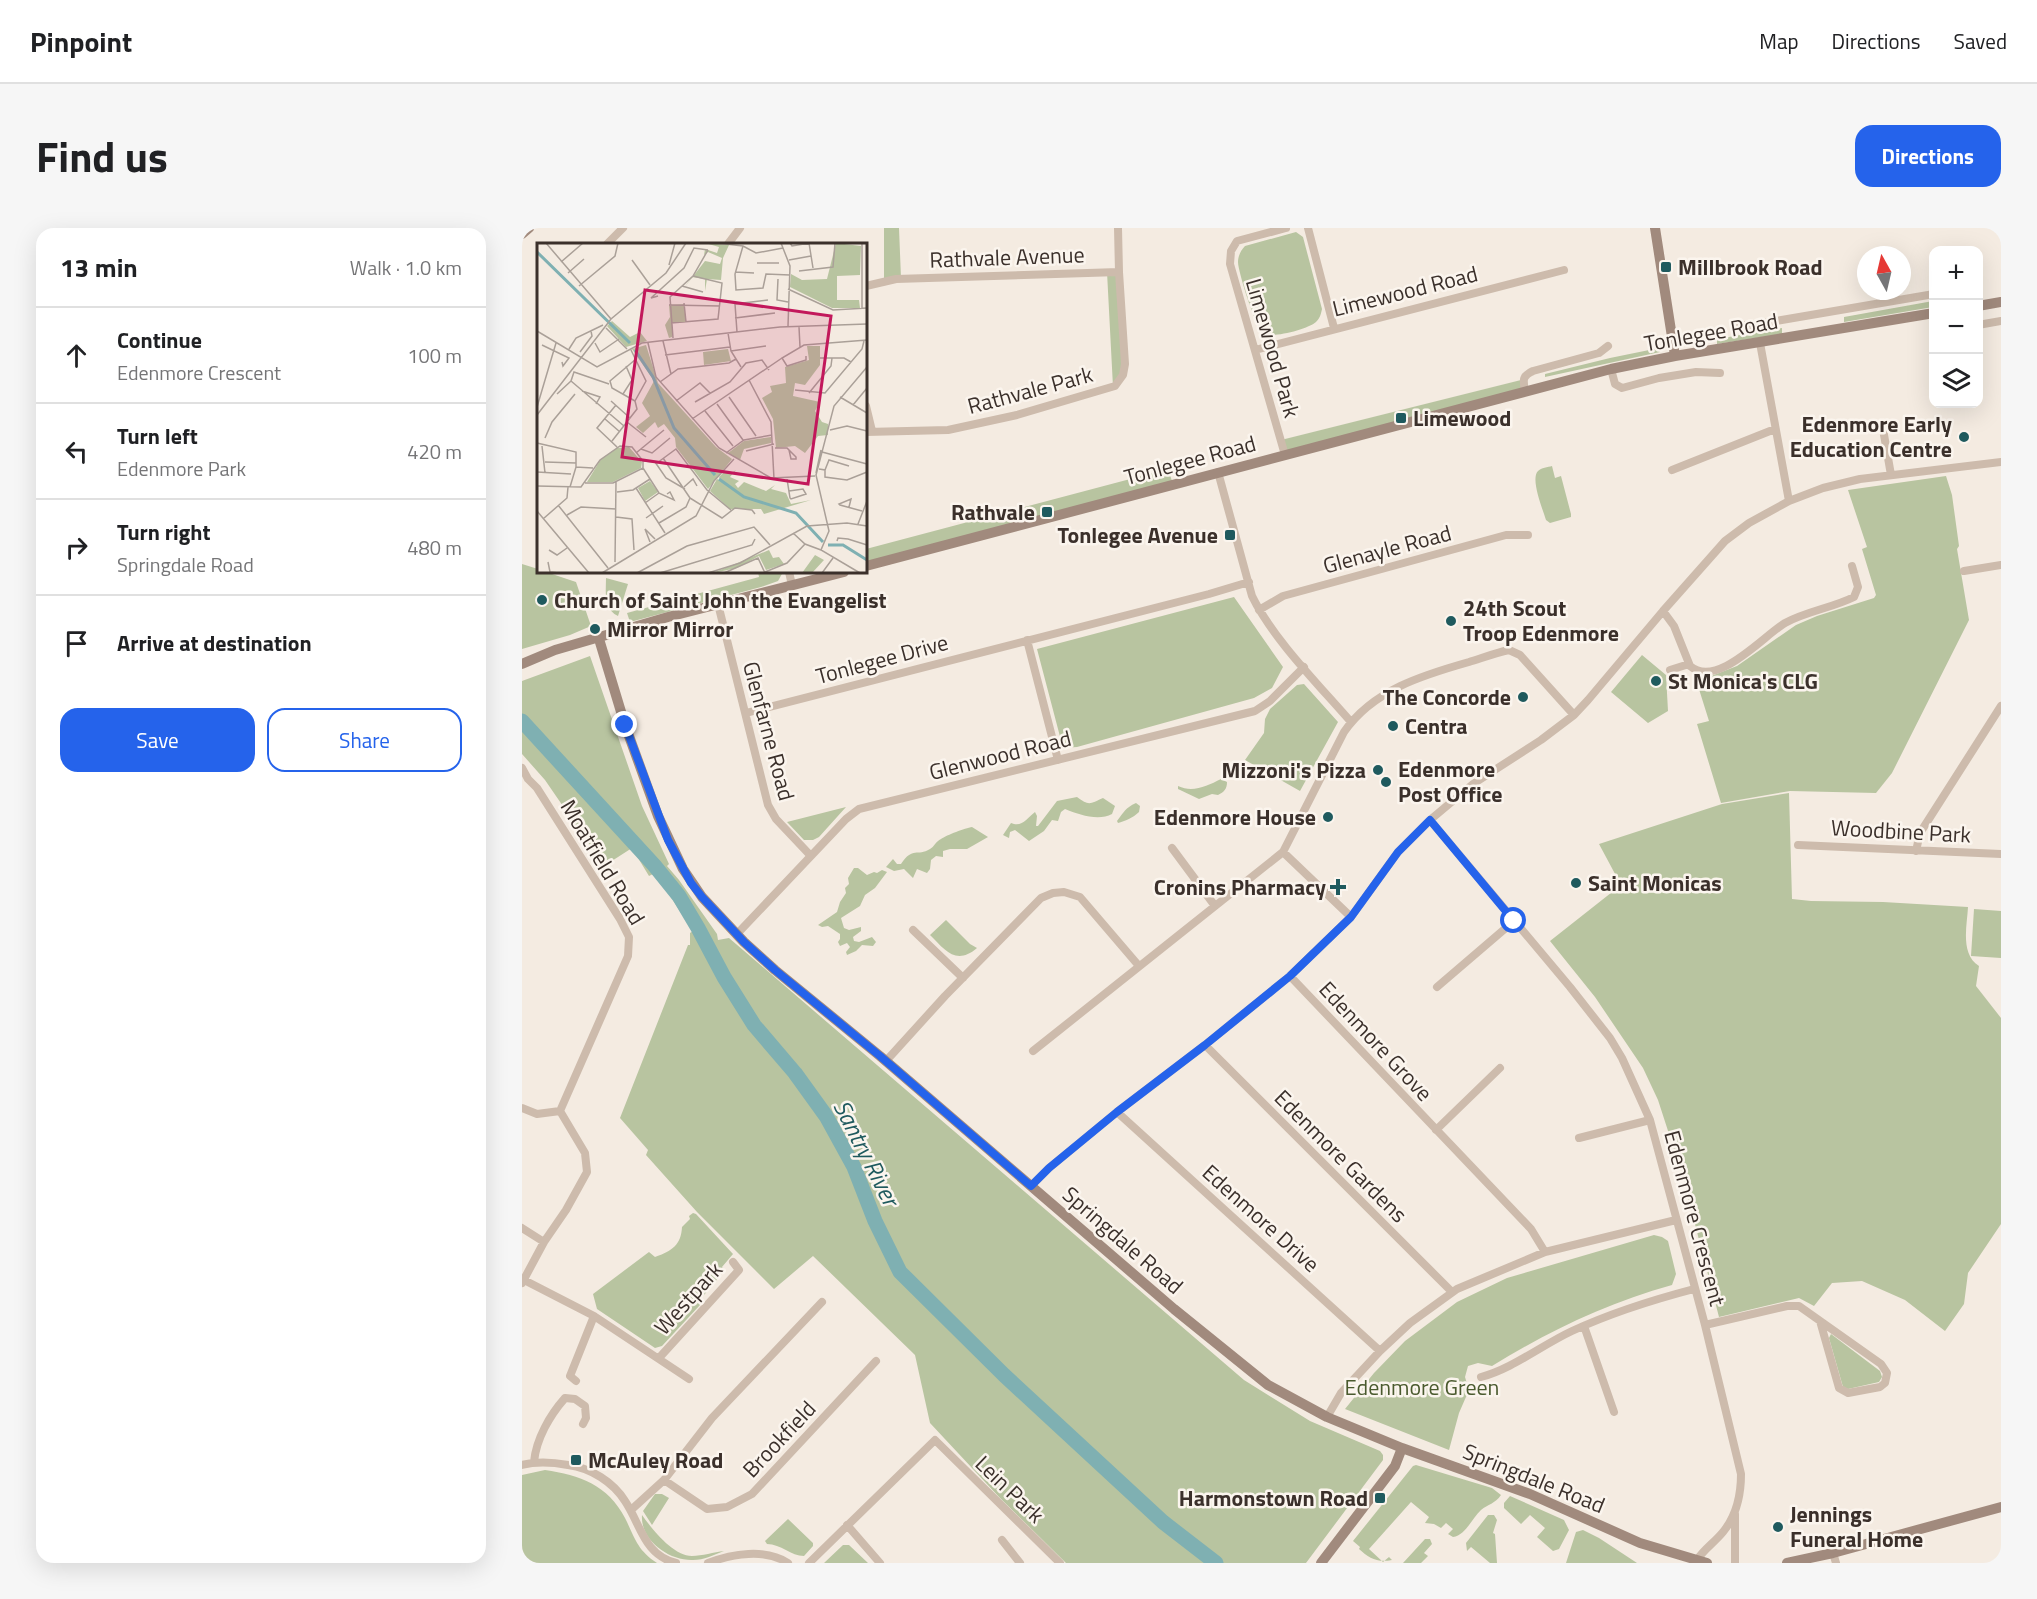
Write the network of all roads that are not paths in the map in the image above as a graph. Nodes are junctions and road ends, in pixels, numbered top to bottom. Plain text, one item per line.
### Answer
1 (529, 228) edge
2 (623, 228) edge
3 (740, 228) edge
4 (1118, 228) edge
5 (1286, 228) edge
6 (1308, 228) edge
7 (1655, 228) edge
8 (522, 234) edge
9 (608, 243) edge
10 (729, 243) edge
11 (1564, 270) dead end
12 (1119, 272) junction
13 (867, 286) edge
14 (1929, 295) edge
15 (2001, 302) edge
16 (1983, 305) edge
17 (1929, 314) edge
18 (1814, 315) junction
19 (2001, 321) edge
20 (1983, 324) edge
21 (1735, 325) dead end
22 (1334, 328) junction
23 (1817, 333) junction
24 (1760, 343) junction
25 (1608, 346) dead end
26 (1255, 350) junction
27 (1675, 356) junction
28 (1611, 369) junction
29 (1720, 373) dead end
30 (1525, 391) junction
31 (867, 414) edge
32 (1775, 429) junction
33 (1883, 429) dead end
34 (869, 431) edge
35 (1285, 455) junction
36 (2001, 462) edge
37 (1672, 470) dead end
38 (1218, 472) junction
39 (1892, 475) junction
40 (1788, 501) junction
41 (1528, 535) dead end
42 (2001, 565) edge
43 (867, 566) edge
44 (1852, 566) dead end
45 (1964, 571) dead end
46 (789, 573) edge
47 (840, 573) edge
48 (1249, 582) junction
49 (792, 585) junction
50 (718, 604) junction
51 (1259, 610) junction
52 (1663, 611) junction
53 (599, 639) junction
54 (1027, 640) junction
55 (522, 664) edge
56 (1689, 664) junction
57 (1304, 667) junction
58 (1670, 670) dead end
59 (2001, 706) edge
60 (746, 713) junction
61 (1574, 715) junction
62 (1351, 722) junction
63 (1058, 760) junction
64 (522, 768) edge
65 (525, 781) edge
66 (1430, 820) junction
67 (1798, 845) dead end
68 (1172, 848) dead end
69 (1916, 851) junction
70 (1282, 852) junction
71 (2001, 854) edge
72 (810, 855) junction
73 (1215, 906) junction
74 (1351, 917) junction
75 (1514, 921) junction
76 (913, 930) dead end
77 (737, 934) junction
78 (1139, 966) junction
79 (1290, 976) junction
80 (963, 978) junction
81 (1437, 987) dead end
82 (1205, 1045) junction
83 (1033, 1051) dead end
84 (886, 1061) junction
85 (1500, 1068) dead end
86 (522, 1108) edge
87 (560, 1111) junction
88 (1117, 1112) junction
89 (1650, 1120) junction
90 (1436, 1130) junction
91 (1579, 1138) dead end
92 (1031, 1186) junction
93 (1676, 1220) junction
94 (522, 1228) edge
95 (544, 1242) junction
96 (1545, 1252) junction
97 (733, 1262) dead end
98 (523, 1282) edge
99 (1694, 1289) junction
100 (1452, 1292) junction
101 (822, 1302) dead end
102 (594, 1316) junction
103 (1820, 1321) junction
104 (1705, 1325) junction
105 (1584, 1326) junction
106 (1380, 1351) junction
107 (659, 1358) junction
108 (876, 1361) dead end
109 (1481, 1377) dead end
110 (689, 1379) dead end
111 (576, 1381) dead end
112 (1614, 1412) dead end
113 (1327, 1417) junction
114 (583, 1424) dead end
115 (1402, 1448) junction
116 (534, 1462) junction
117 (522, 1465) edge
118 (664, 1480) junction
119 (2001, 1507) edge
120 (631, 1510) junction
121 (1735, 1513) junction
122 (847, 1525) junction
123 (1716, 1539) junction
124 (1002, 1540) dead end
125 (1735, 1541) junction
126 (1834, 1558) edge
127 (1702, 1562) edge
128 (676, 1563) edge
129 (708, 1563) edge
130 (788, 1563) edge
131 (809, 1563) edge
132 (880, 1563) edge
133 (1020, 1563) edge
134 (1060, 1563) edge
135 (1321, 1563) edge
136 (1735, 1563) edge
137 (1787, 1563) edge

1 - 8 street
2 - 9 street
3 - 10 street
4 - 12 street, Rathvale Park
5 - 26 street, Limewood Park
6 - 22 street
7 - 27 street
11 - 22 street, Limewood Road
12 - 13 street, Rathvale Avenue
12 - 34 street, Rathvale Park
14 - 18 street, Tonlegee Road
15 - 16 street
17 - 23 street, Tonlegee Road
18 - 21 street, Tonlegee Road
18 - 23 street
19 - 20 street
22 - 26 street, Limewood Road
23 - 24 street, Tonlegee Road
24 - 27 street, Tonlegee Road
24 - 32 street
25 - 30 street
26 - 35 street, Limewood Park
27 - 28 street, Tonlegee Road
28 - 29 street, Tonlegee Road
28 - 30 street, Tonlegee Road
30 - 35 street, Tonlegee Road
31 - 34 street
32 - 37 street
32 - 40 street
33 - 39 street
35 - 38 street, Tonlegee Road
36 - 39 street
38 - 43 street, Tonlegee Road
38 - 48 street
39 - 40 street
40 - 52 street
41 - 51 street, Glenayle Road
42 - 45 street
44 - 56 street
46 - 49 street
47 - 49 street
48 - 51 street
48 - 54 street, Tonlegee Drive
49 - 50 street
50 - 53 street
50 - 60 street, Glenfarne Road
51 - 57 street
52 - 56 street
52 - 61 street
53 - 55 street
53 - 77 street, Springdale Road
54 - 60 street, Tonlegee Drive
54 - 63 street
56 - 58 street
57 - 62 street
57 - 63 street, Glenwood Road
59 - 69 street
60 - 72 street, Glenfarne Road
61 - 62 street
61 - 66 street
62 - 70 street
63 - 72 street, Glenwood Road
64 - 65 street, Moatfield Road
65 - 87 street, Moatfield Road
66 - 74 street
66 - 75 street, Edenmore Crescent
67 - 69 street, Woodbine Park
68 - 73 street
69 - 71 street, Woodbine Park
70 - 73 street
70 - 74 street
72 - 77 street, Glenwood Road
73 - 78 street
74 - 79 street
75 - 81 street
75 - 89 street, Edenmore Crescent
76 - 80 street
77 - 84 street, Springdale Road
78 - 80 street
78 - 83 street
79 - 82 street
79 - 90 street, Edenmore Grove
80 - 84 street
82 - 88 street
82 - 100 street, Edenmore Gardens
84 - 92 street, Springdale Road
85 - 90 street, Edenmore Grove
86 - 87 street
87 - 95 street
88 - 92 street
88 - 106 street, Edenmore Drive
89 - 91 street, Edenmore Crescent
89 - 93 street, Edenmore Crescent
90 - 96 street, Edenmore Grove
92 - 113 street, Springdale Road
93 - 96 street
93 - 99 street, Edenmore Crescent
94 - 95 street
95 - 98 street
96 - 100 street
97 - 107 street, Westpark
98 - 102 street, Westpark
99 - 104 street, Edenmore Crescent
99 - 105 street
100 - 106 street
101 - 118 street
102 - 107 street, Westpark
102 - 111 street
103 - 103 street, Edenmore Crescent
103 - 104 street, Edenmore Crescent
104 - 121 street, Edenmore Crescent
105 - 109 street
105 - 112 street
106 - 113 street
107 - 110 street, Westpark
108 - 118 street, Brookfield
113 - 115 street, Springdale Road
114 - 116 street
115 - 127 street, Springdale Road
115 - 135 street
116 - 117 street
116 - 120 street
118 - 120 street
119 - 126 street
120 - 128 street
121 - 123 street, Edenmore Crescent
121 - 125 street, Edenmore Crescent
122 - 131 street
122 - 132 street
122 - 134 street, Lein Park
123 - 125 street
123 - 127 street, Edenmore Crescent
124 - 133 street, Lein Park
125 - 136 street, Edenmore Crescent
126 - 137 street
129 - 130 street

